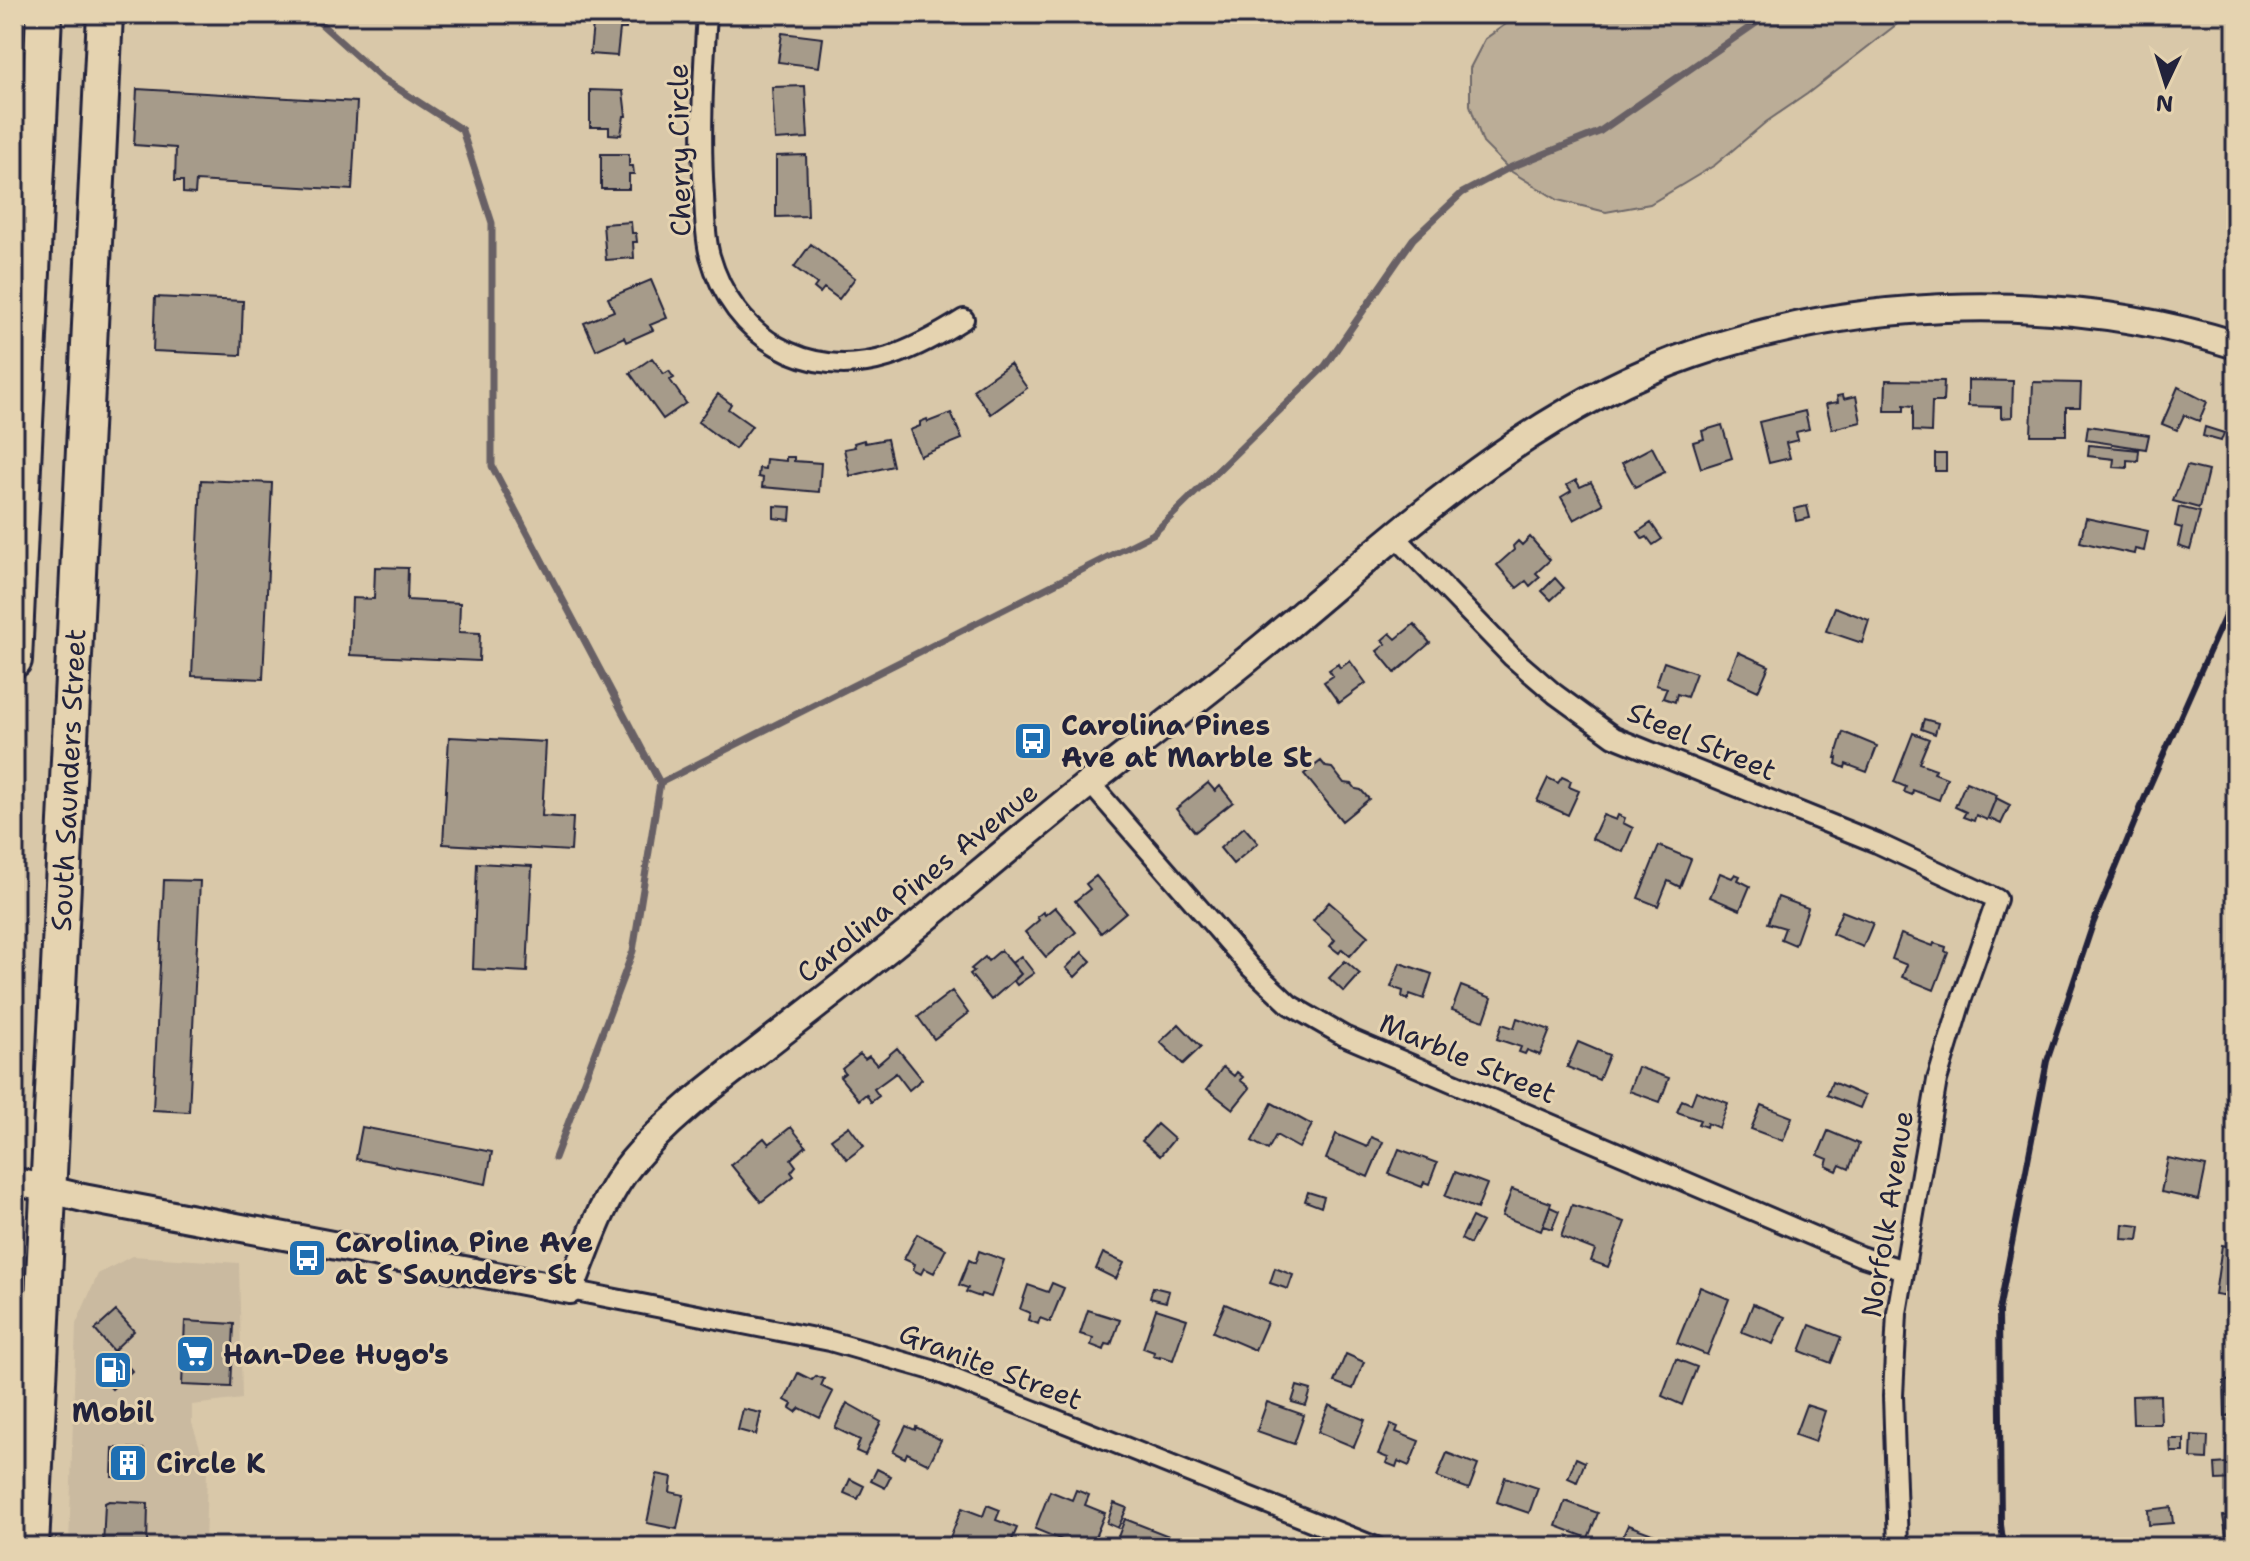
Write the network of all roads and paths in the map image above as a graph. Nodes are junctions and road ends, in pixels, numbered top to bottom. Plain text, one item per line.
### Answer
1 (44, 14) edge
2 (105, 14) edge
3 (707, 14) edge
4 (964, 319) dead end
5 (2236, 345) edge
6 (1395, 536) junction
7 (14, 660) edge
8 (1090, 783) junction
9 (1997, 899) joint
10 (14, 1181) edge
11 (49, 1189) junction
12 (1904, 1270) junction
13 (570, 1290) junction
14 (31, 1547) edge
15 (1376, 1547) edge
16 (1898, 1547) edge

1 - 7 highway
2 - 11 highway, South Saunders Street
3 - 4 street, Cherry Circle
5 - 6 street, Carolina Pines Avenue
6 - 8 street, Carolina Pines Avenue
6 - 9 street, Steel Street
8 - 12 street, Marble Street
8 - 13 street, Carolina Pines Avenue
9 - 12 street, Norfolk Avenue
10 - 11 street
11 - 13 street
11 - 14 highway, South Saunders Street
12 - 16 street, Norfolk Avenue
13 - 15 street, Granite Street

